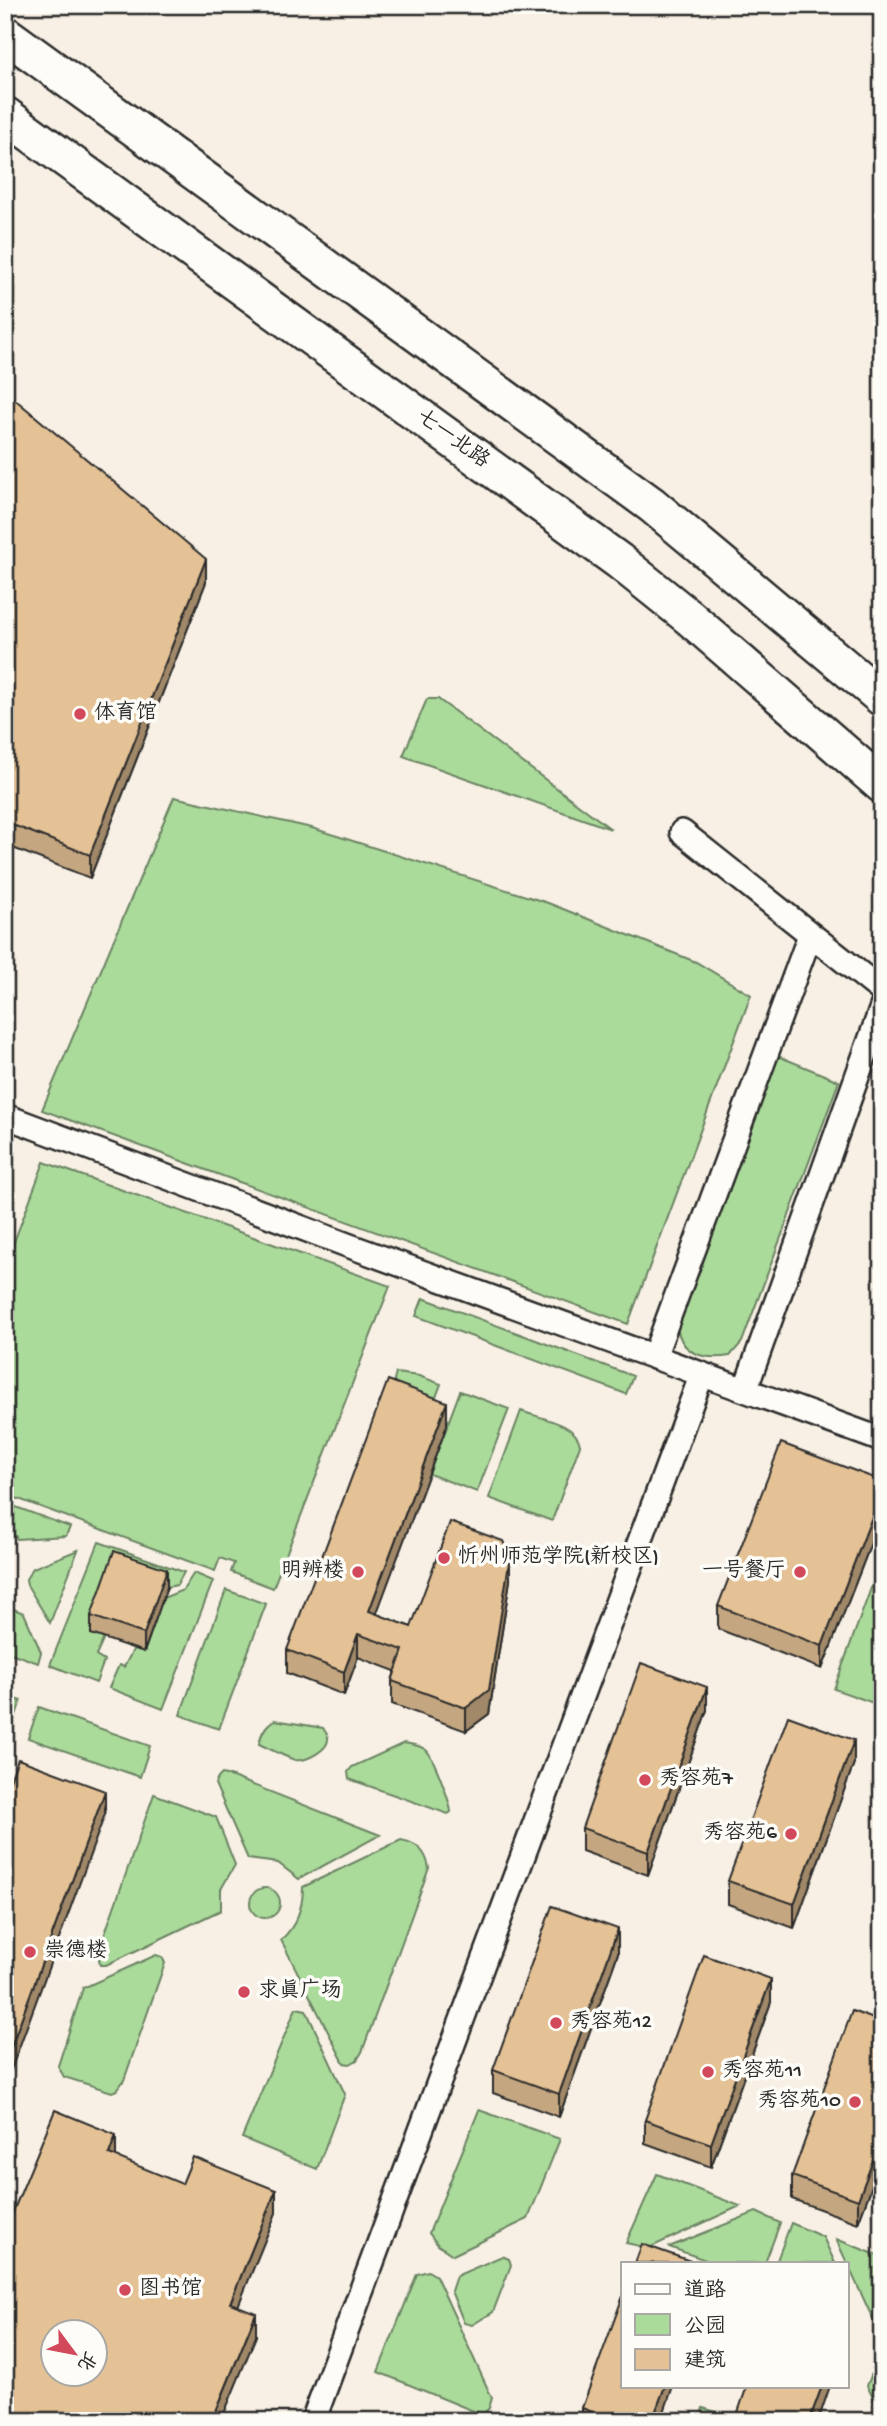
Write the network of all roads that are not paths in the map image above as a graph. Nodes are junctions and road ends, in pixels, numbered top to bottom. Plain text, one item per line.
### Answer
1 (5, 34) edge
2 (5, 116) edge
3 (882, 698) edge
4 (882, 785) edge
5 (682, 832) dead end
6 (810, 935) junction
7 (882, 991) edge
8 (882, 1007) edge
9 (5, 1116) edge
10 (654, 1357) junction
11 (702, 1374) junction
12 (745, 1390) junction
13 (882, 1440) edge
14 (313, 2421) edge

1 - 3 main road
2 - 4 main road, 七一北路
5 - 6 street
6 - 7 street
6 - 10 street
8 - 12 street
9 - 10 street
10 - 11 street
11 - 12 street
11 - 14 street
12 - 13 street

